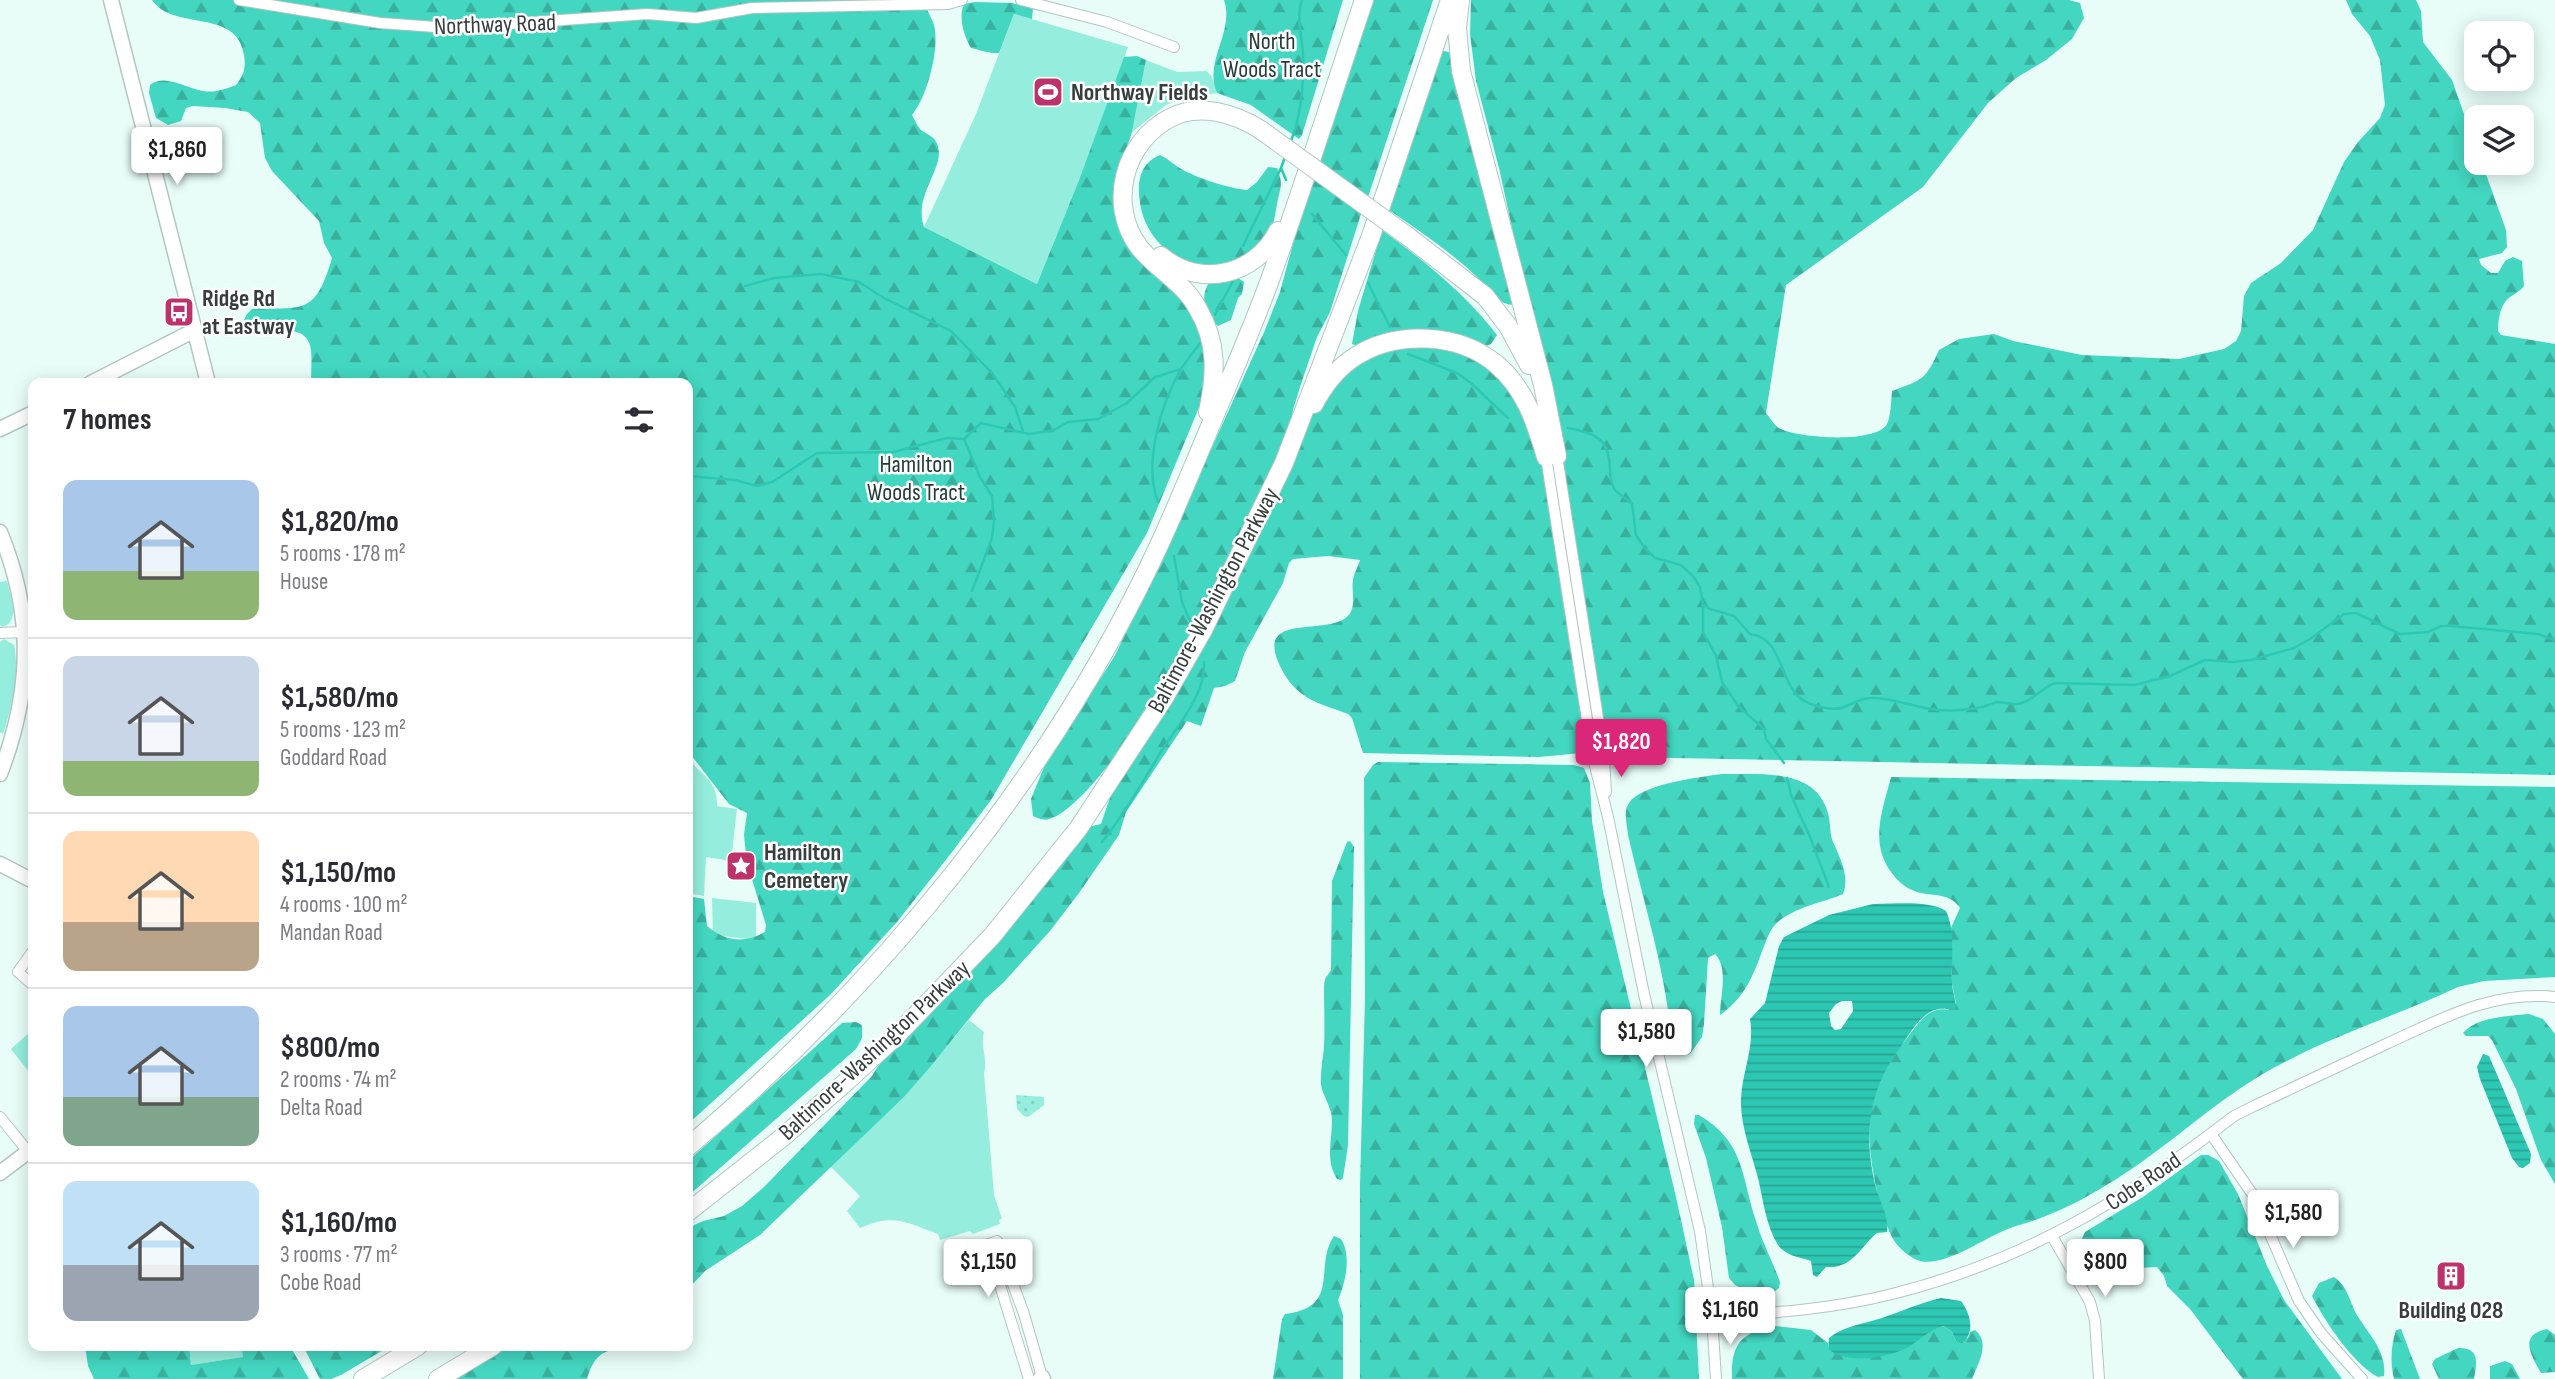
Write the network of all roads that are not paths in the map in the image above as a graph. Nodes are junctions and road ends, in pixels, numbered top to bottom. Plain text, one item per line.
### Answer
1 (111, 0) edge
2 (239, 0) edge
3 (962, 0) edge
4 (1021, 0) edge
5 (1364, 0) edge
6 (1450, 0) edge
7 (1460, 0) edge
8 (1174, 47) dead end
9 (1217, 113) junction
10 (1302, 184) junction
11 (195, 330) junction
12 (101, 378) edge
13 (207, 378) edge
14 (28, 415) edge
15 (0, 429) edge
16 (1204, 440) junction
17 (1551, 456) junction
18 (1284, 463) junction
19 (0, 532) edge
20 (25, 632) junction
21 (0, 633) edge
22 (0, 774) edge
23 (0, 864) edge
24 (28, 878) edge
25 (28, 958) edge
26 (28, 981) edge
27 (2555, 997) edge
28 (0, 1117) edge
29 (2211, 1134) junction
30 (693, 1142) edge
31 (28, 1149) edge
32 (28, 1154) edge
33 (0, 1172) edge
34 (693, 1208) edge
35 (2052, 1236) junction
36 (1712, 1317) junction
37 (410, 1351) edge
38 (485, 1351) edge
39 (363, 1379) edge
40 (438, 1379) edge
41 (1038, 1379) edge
42 (1716, 1379) edge
43 (2099, 1379) edge
44 (2362, 1379) edge

1 - 11 street
2 - 3 street, Northway Road
4 - 8 street
5 - 10 highway
6 - 18 highway, Baltimore-Washington Parkway
7 - 17 highway
9 - 10 highway
9 - 16 highway
9 - 17 highway, bridge
10 - 16 highway
11 - 12 street
11 - 13 street
14 - 15 street
16 - 30 highway
17 - 18 highway
17 - 36 street
18 - 34 highway, Baltimore-Washington Parkway
19 - 20 street
20 - 21 street
20 - 22 street
23 - 24 street
25 - 26 street
27 - 29 street, Cobe Road
28 - 31 street
29 - 35 street, Cobe Road
29 - 44 street
32 - 33 street
35 - 36 street, Cobe Road
35 - 43 street
36 - 42 street
37 - 39 highway
38 - 40 highway
41 - 41 street

